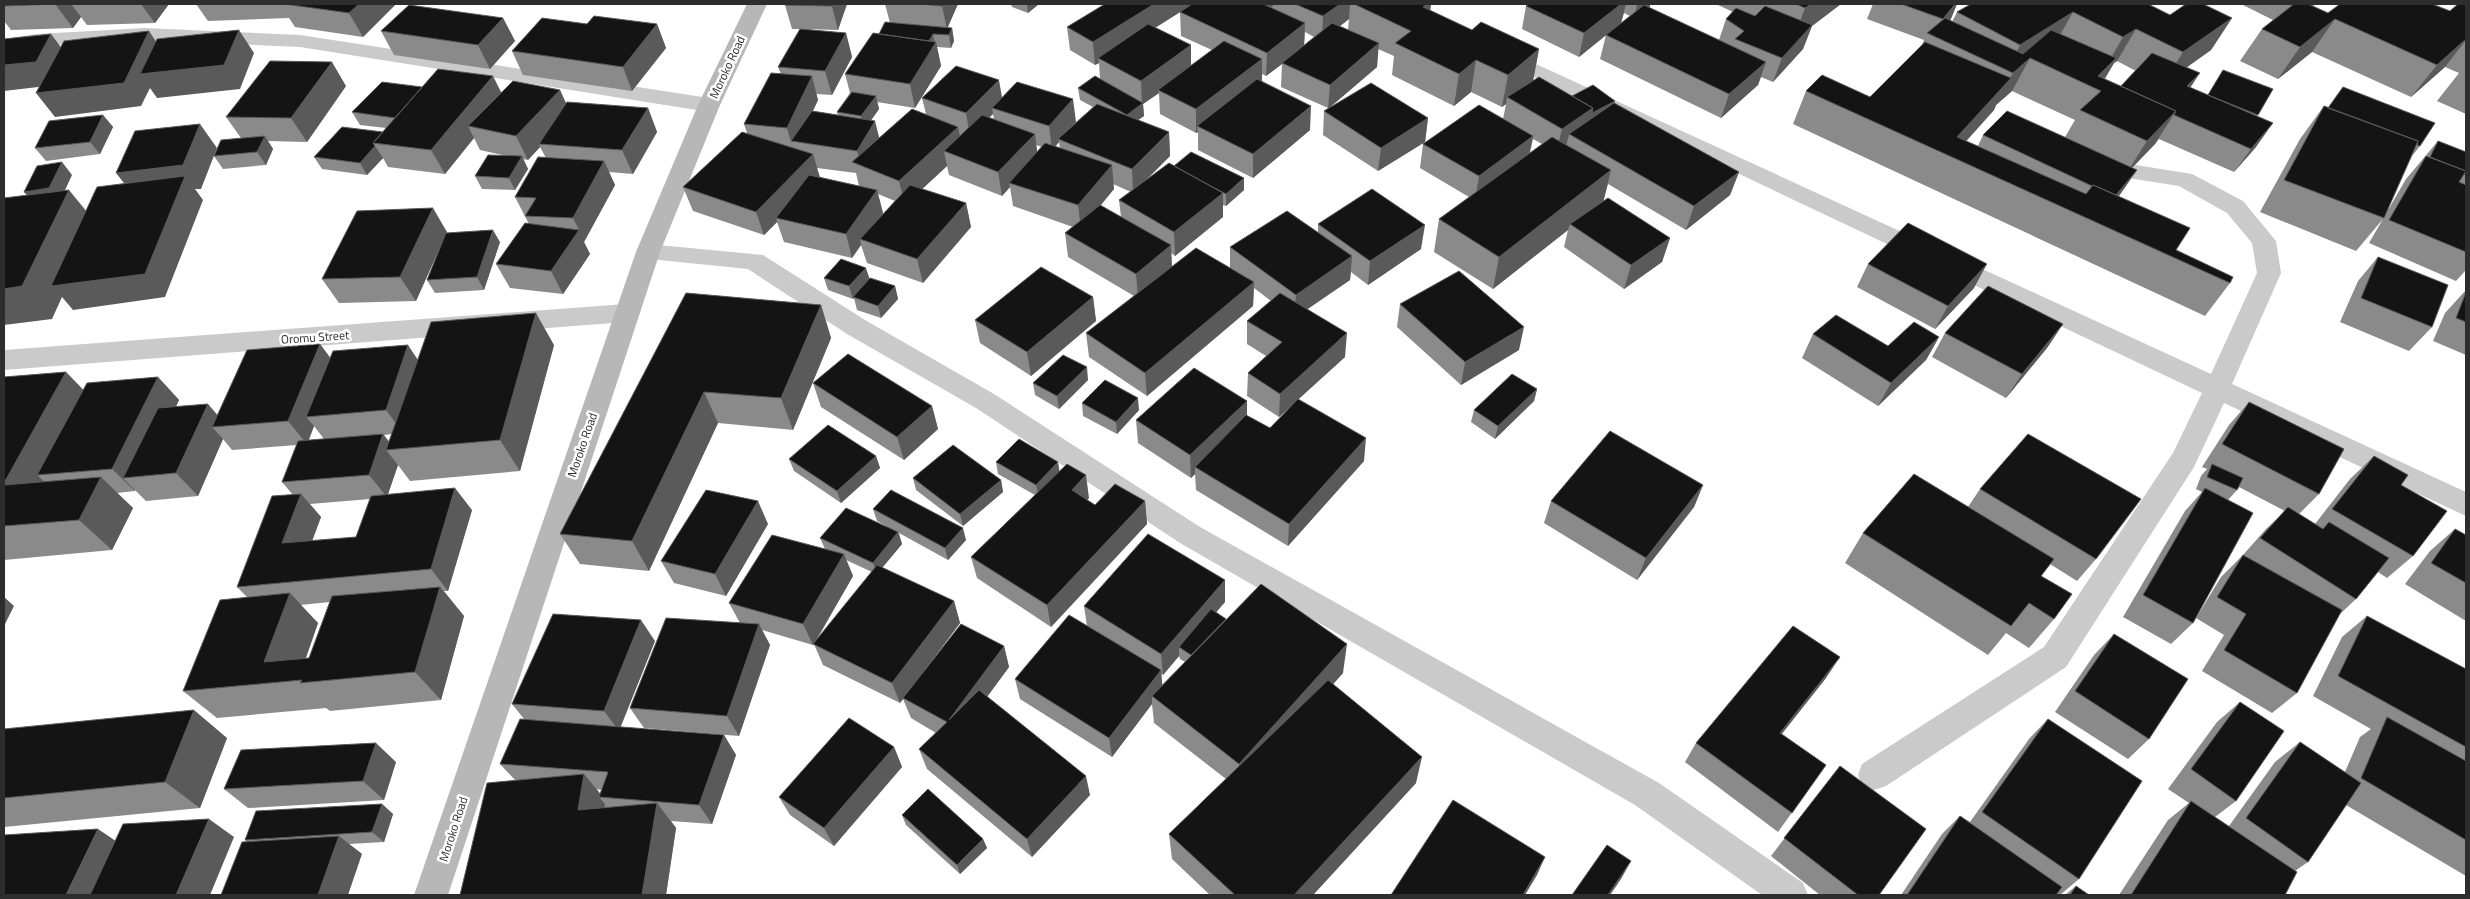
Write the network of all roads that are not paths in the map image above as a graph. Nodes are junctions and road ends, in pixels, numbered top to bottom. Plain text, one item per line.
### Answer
1 (757, 4) edge
2 (4, 45) edge
3 (1484, 46) edge
4 (709, 105) junction
5 (2136, 173) edge
6 (648, 252) junction
7 (626, 313) junction
8 (4, 360) edge
9 (2218, 390) junction
10 (2466, 504) edge
11 (1874, 775) dead end
12 (431, 895) edge
13 (1792, 895) edge

1 - 4 street, Moroko Road
2 - 4 street
3 - 9 street
4 - 6 street, Moroko Road
5 - 9 street
6 - 7 street, Moroko Road
6 - 13 street
7 - 8 street, Oromu Street
7 - 12 street, Moroko Road
9 - 10 street
9 - 11 street

